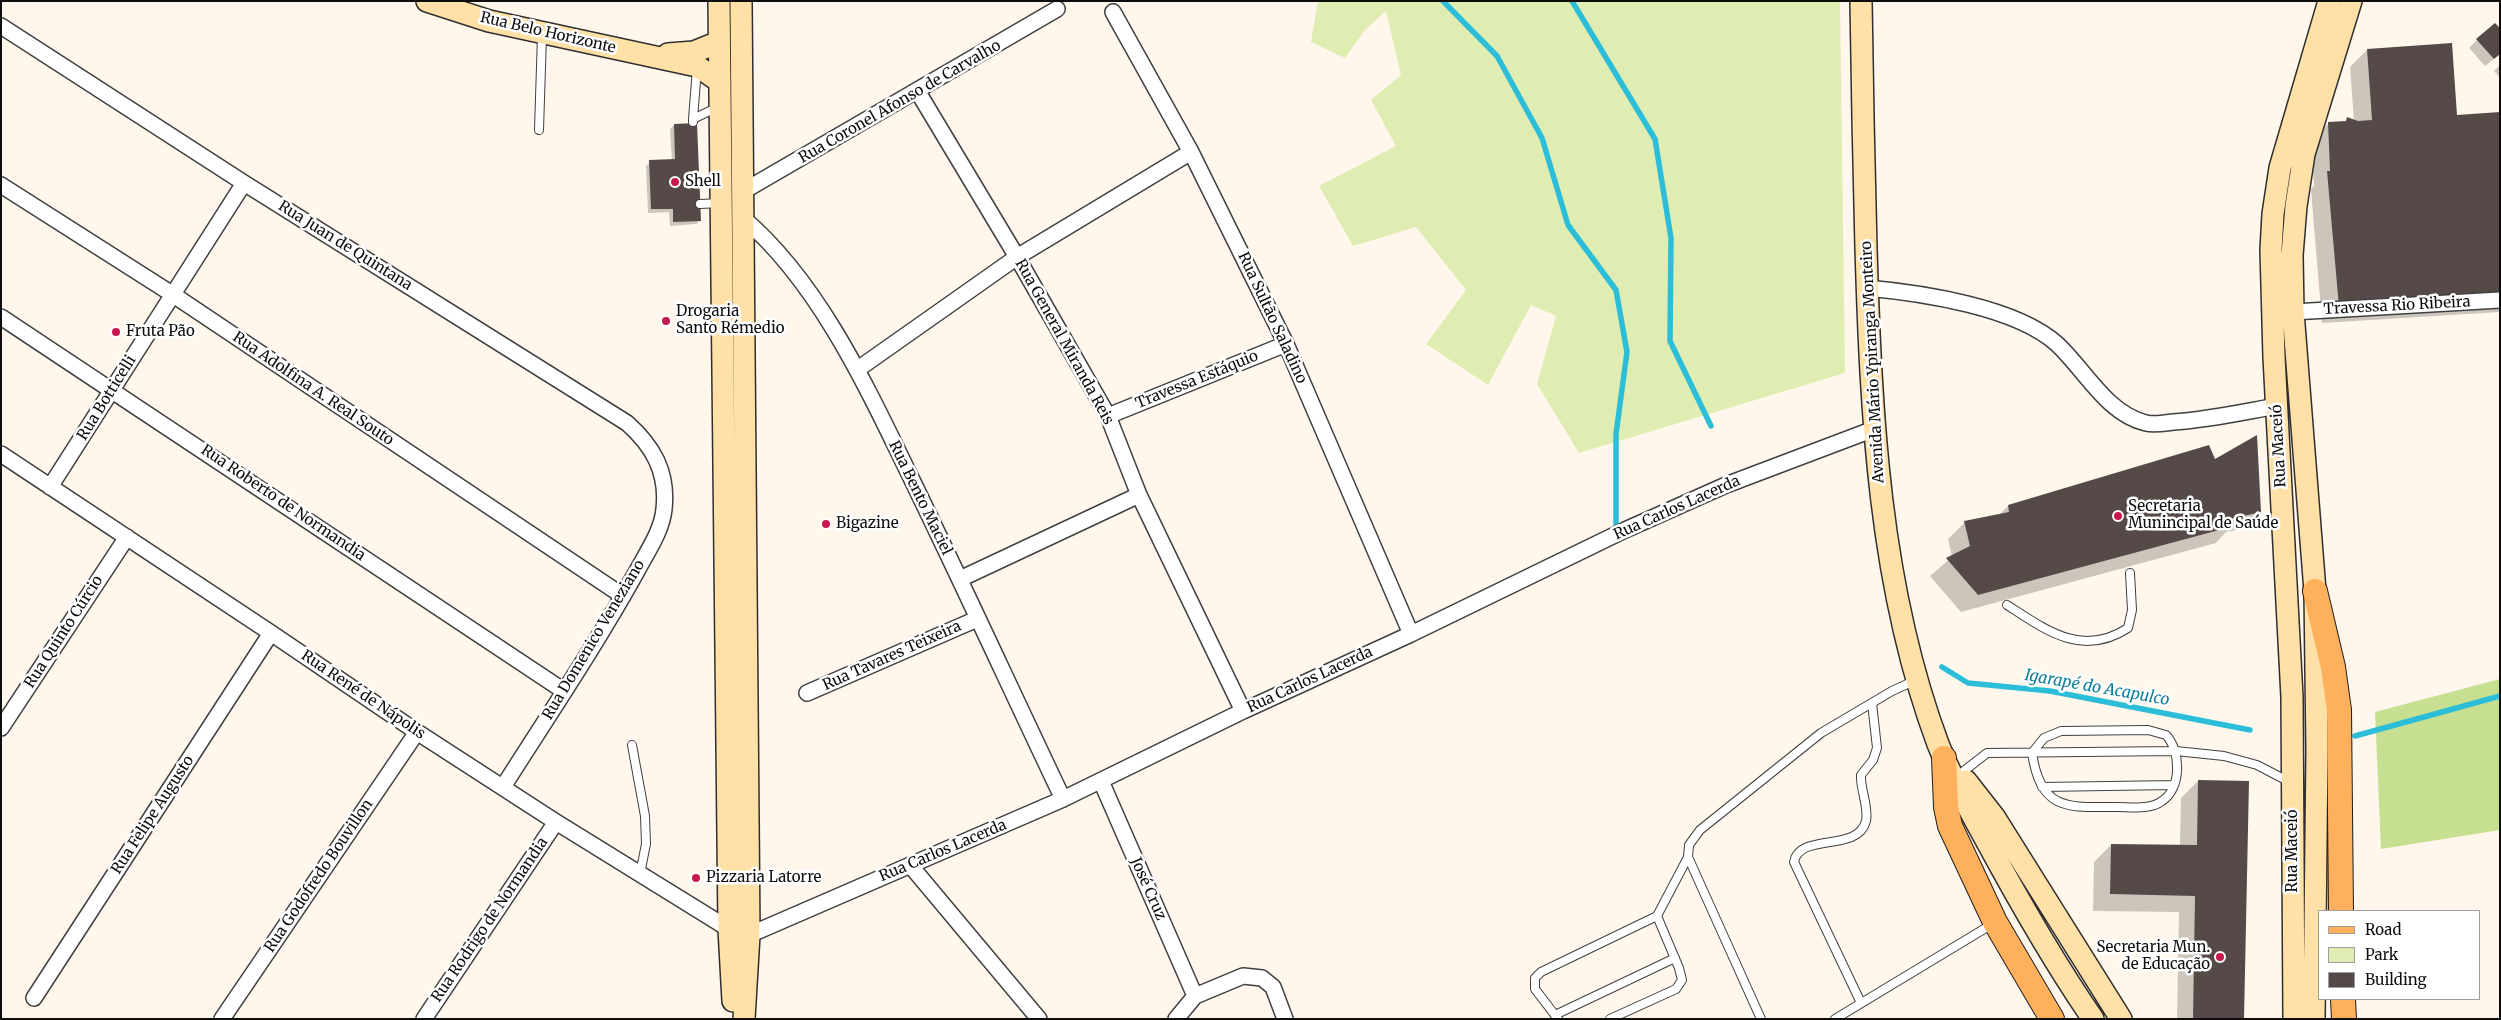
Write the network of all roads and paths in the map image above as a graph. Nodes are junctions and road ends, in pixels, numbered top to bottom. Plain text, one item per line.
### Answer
1 (427, 1) edge
2 (719, 1) edge
3 (741, 1) edge
4 (1861, 1) edge
5 (2329, 1) edge
6 (2351, 1) edge
7 (1057, 9) dead end
8 (1113, 12) dead end
9 (1, 26) edge
10 (542, 33) junction
11 (719, 42) junction
12 (640, 55) junction
13 (697, 66) junction
14 (720, 82) junction
15 (918, 92) junction
16 (720, 106) junction
17 (539, 130) dead end
18 (1191, 152) junction
19 (244, 183) junction
20 (1, 185) edge
21 (742, 192) junction
22 (743, 218) junction
23 (1017, 257) junction
24 (1867, 288) junction
25 (172, 294) junction
26 (2500, 300) edge
27 (2294, 312) junction
28 (1, 317) edge
29 (1286, 344) junction
30 (858, 369) junction
31 (113, 390) junction
32 (2277, 406) junction
33 (1108, 416) junction
34 (1874, 429) junction
35 (1, 454) edge
36 (664, 486) joint
37 (50, 487) junction
38 (1139, 495) junction
39 (735, 526) junction
40 (127, 537) junction
41 (2130, 572) dead end
42 (960, 580) junction
43 (2315, 591) junction
44 (623, 596) junction
45 (2007, 605) dead end
46 (977, 619) junction
47 (272, 633) junction
48 (1411, 634) junction
49 (1918, 679) junction
50 (564, 690) junction
51 (807, 694) dead end
52 (1872, 703) junction
53 (1243, 711) junction
54 (1, 728) edge
55 (417, 732) junction
56 (632, 745) dead end
57 (2176, 751) junction
58 (2032, 753) junction
59 (1952, 766) junction
60 (2293, 780) junction
61 (1101, 781) junction
62 (2174, 784) junction
63 (503, 787) junction
64 (2042, 787) junction
65 (1062, 799) junction
66 (556, 822) junction
67 (1688, 857) junction
68 (910, 865) junction
69 (640, 874) junction
70 (2342, 910) edge
71 (1657, 916) junction
72 (1995, 922) junction
73 (739, 932) junction
74 (1675, 958) junction
75 (1196, 996) junction
76 (34, 998) dead end
77 (2344, 1000) edge
78 (1861, 1003) junction
79 (2294, 1009) edge
80 (1557, 1017) edge
81 (222, 1019) edge
82 (424, 1019) edge
83 (734, 1019) edge
84 (744, 1019) edge
85 (1039, 1019) edge
86 (1176, 1019) edge
87 (1285, 1019) edge
88 (1610, 1019) edge
89 (1761, 1019) edge
90 (1835, 1019) edge
91 (2052, 1019) edge
92 (2093, 1019) edge
93 (2121, 1019) edge
94 (2283, 1019) edge
95 (2314, 1019) edge
96 (2344, 1019) edge

1 - 10 main road, Rua Belo Horizonte
2 - 11 main road
3 - 21 main road
4 - 24 main road, Avenida Mário Ypiranga Monteiro
5 - 32 main road, Rua Maceió
6 - 27 main road, Rua Maceió
7 - 15 street, Rua Coronel Afonso de Carvalho
8 - 18 street, Rua Sultão Saladino
9 - 19 street, Rua Juan de Quintana
10 - 12 main road, Rua Belo Horizonte
10 - 17 lane
11 - 12 main road, Rua Belo Horizonte
11 - 14 main road
12 - 13 main road, Rua Belo Horizonte
13 - 14 main road, Rua Belo Horizonte
13 - 16 lane
14 - 16 main road
15 - 21 street, Rua Coronel Afonso de Carvalho
15 - 23 street, Rua General Miranda Reis
16 - 39 main road
18 - 23 street
18 - 29 street, Rua Sultão Saladino
19 - 25 street, Rua Botticelli
19 - 36 street, Rua Juan de Quintana
20 - 25 street, Rua Adolfina A. Real Souto
21 - 22 main road
22 - 30 street, Rua Bento Maciel
22 - 39 main road
23 - 30 street
23 - 33 street, Rua General Miranda Reis
24 - 32 street
24 - 34 main road, Avenida Mário Ypiranga Monteiro
25 - 31 street, Rua Botticelli
25 - 44 street, Rua Adolfina A. Real Souto
26 - 27 street, Travessa Rio Ribeira
27 - 43 main road, Rua Maceió
28 - 31 street, Rua Roberto de Normandia
29 - 33 street, Travessa Estáquio
29 - 48 street, Rua Sultão Saladino
30 - 42 street, Rua Bento Maciel
31 - 37 street, Rua Botticelli
31 - 50 street, Rua Roberto de Normandia
32 - 60 main road, Rua Maceió
33 - 38 street, Rua General Miranda Reis
34 - 48 street, Rua Carlos Lacerda
34 - 49 main road, Avenida Mário Ypiranga Monteiro
35 - 37 street, Rua René de Nápolis
36 - 44 street, Rua Domenico Veneziano
37 - 40 street, Rua René de Nápolis
38 - 42 street
38 - 53 street, Rua General Miranda Reis
39 - 73 main road
40 - 47 street, Rua René de Nápolis
40 - 54 street, Rua Quinto Cúrcio
41 - 45 lane
42 - 46 street, Rua Bento Maciel
43 - 70 main road
43 - 95 main road, Rua Maceió
44 - 50 street, Rua Domenico Veneziano
46 - 51 street, Rua Tavares Teixeira
46 - 65 street, Rua Bento Maciel
47 - 55 street, Rua René de Nápolis
47 - 76 street, Rua Felipe Augusto
48 - 53 street, Rua Carlos Lacerda
49 - 52 lane
49 - 59 main road, Avenida Mário Ypiranga Monteiro
50 - 63 street, Rua Domenico Veneziano
52 - 67 lane
52 - 78 lane
53 - 61 street, Rua Carlos Lacerda
55 - 63 street, Rua René de Nápolis
55 - 81 street, Rua Godofredo Bouvillon
56 - 69 lane
57 - 58 lane
57 - 58 lane
57 - 60 lane
57 - 62 lane
58 - 59 lane
58 - 64 lane
59 - 72 main road
59 - 92 main road, Avenida Mário Ypiranga Monteiro
59 - 93 main road
60 - 79 main road, Rua Maceió
61 - 65 street, Rua Carlos Lacerda
61 - 75 street, José Cruz
62 - 64 lane
62 - 64 lane
63 - 66 street, Rua René de Nápolis
65 - 68 street, Rua Carlos Lacerda
66 - 69 street, Rua René de Nápolis
66 - 82 street, Rua Rodrigo de Normandia
67 - 71 lane
67 - 89 lane
68 - 73 street, Rua Carlos Lacerda
68 - 85 street
69 - 73 street, Rua René de Nápolis
71 - 74 lane
71 - 80 lane
72 - 78 lane
72 - 91 main road
73 - 83 main road
73 - 84 main road
74 - 80 lane
74 - 88 lane
75 - 86 street
75 - 87 street
77 - 96 main road
78 - 90 lane
79 - 94 main road

